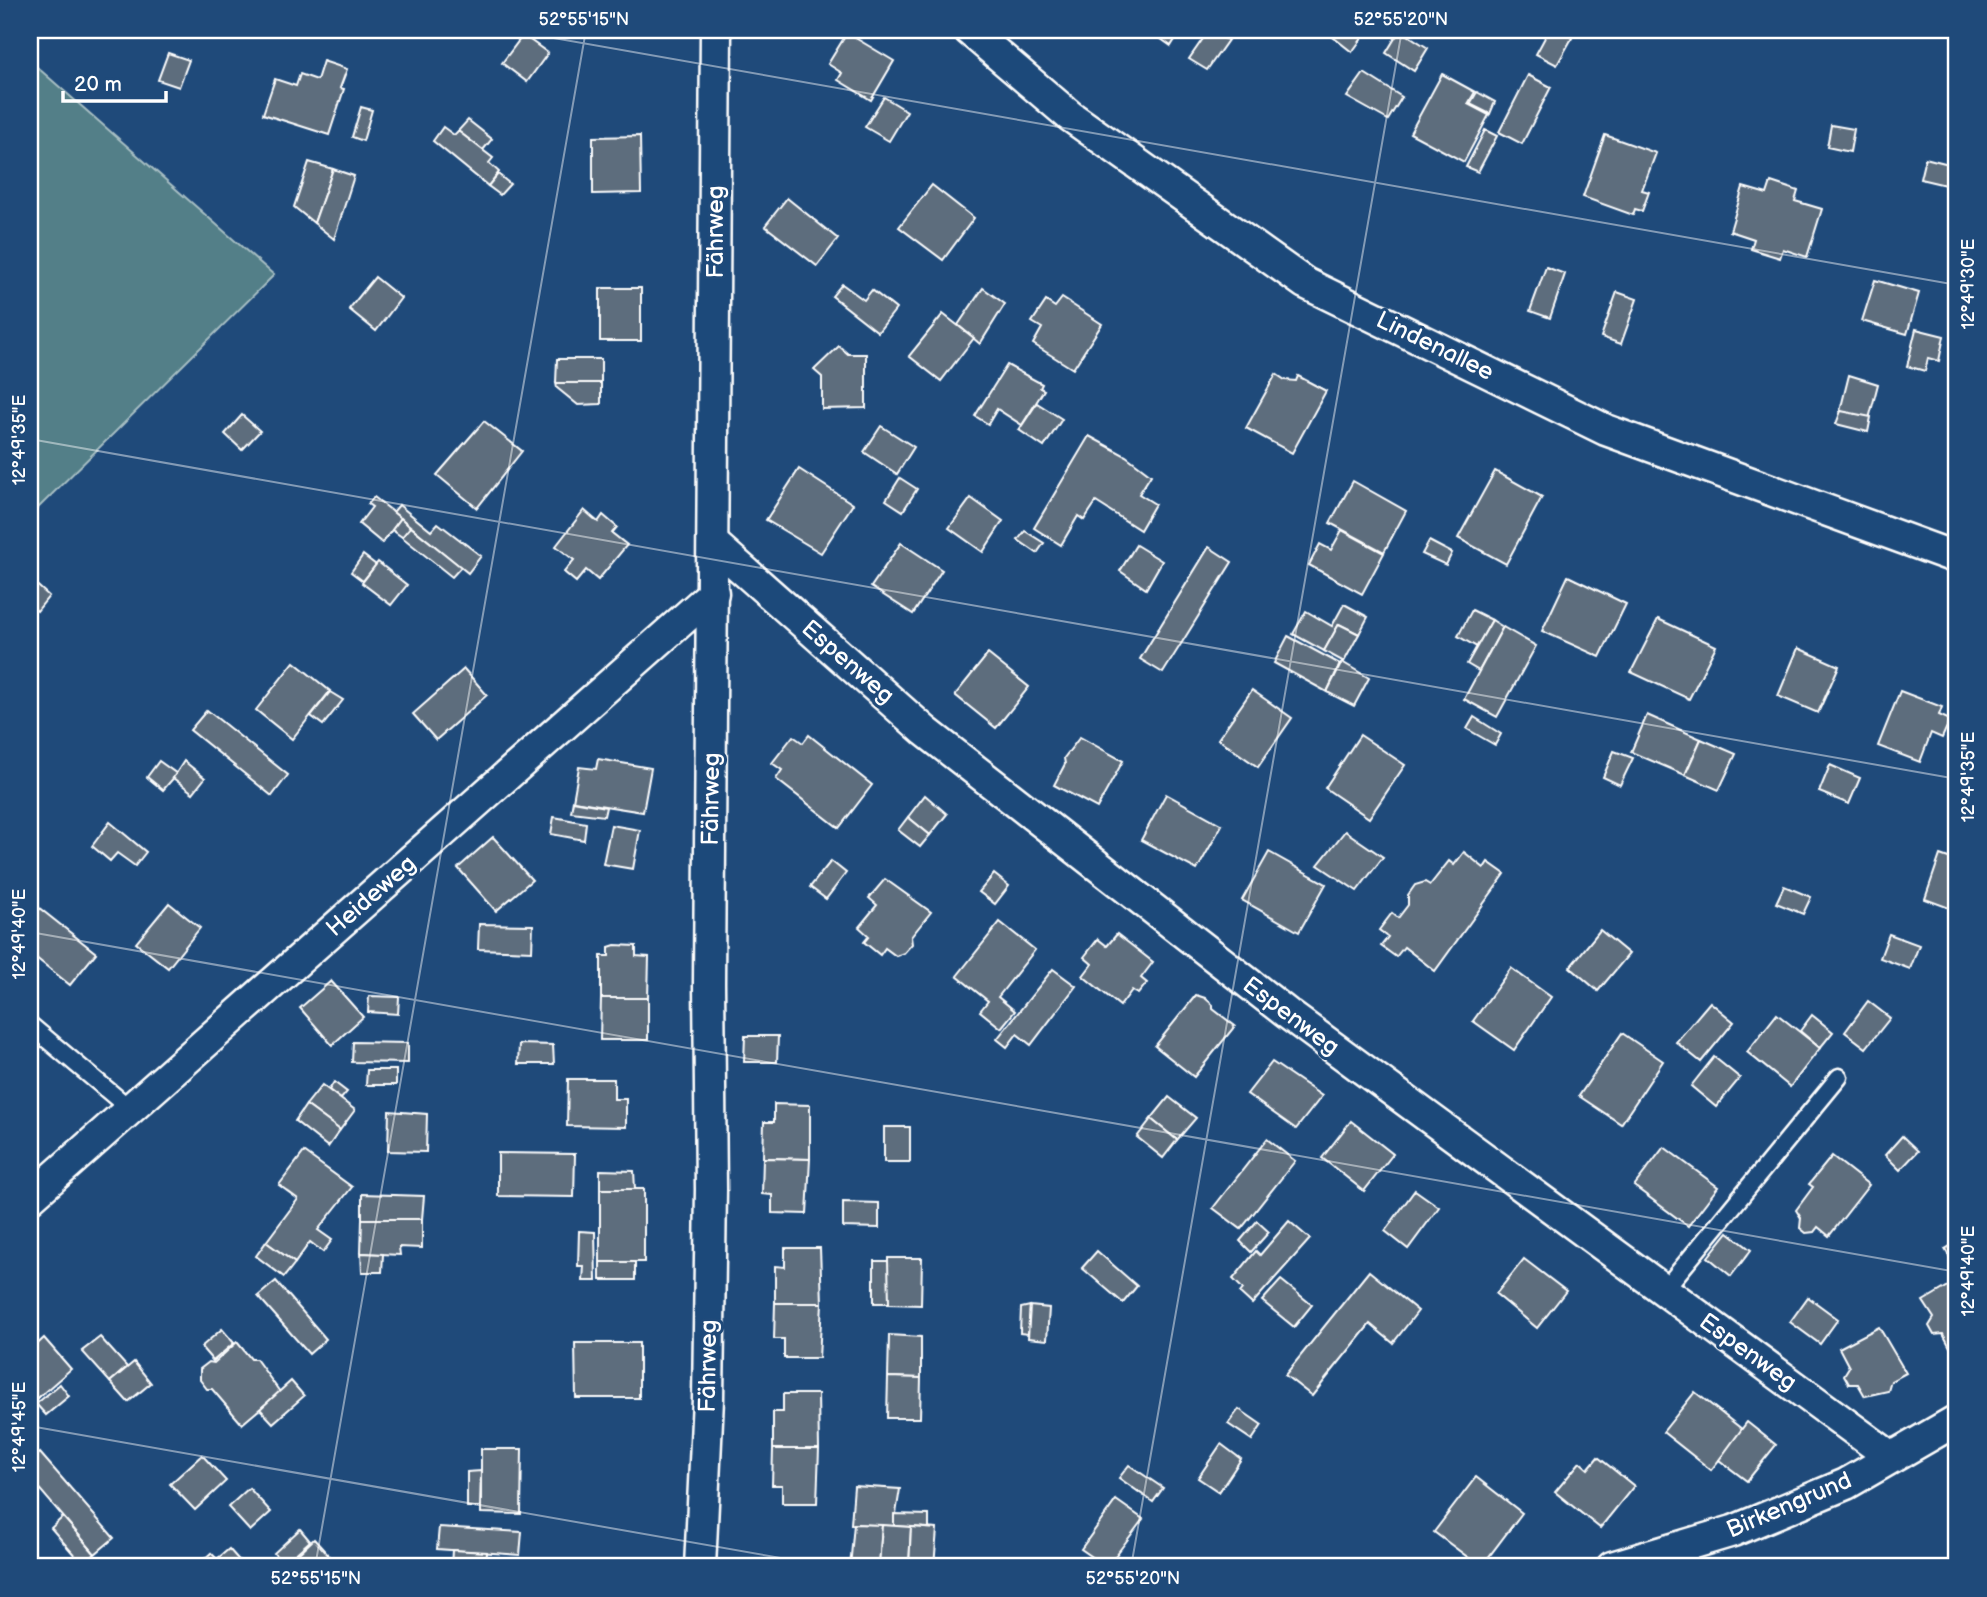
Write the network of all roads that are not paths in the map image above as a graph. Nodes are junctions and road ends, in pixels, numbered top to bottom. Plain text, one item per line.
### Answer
1 (716, 30) edge
2 (970, 30) edge
3 (714, 544) junction
4 (1957, 558) edge
5 (713, 593) junction
6 (30, 1025) edge
7 (1839, 1077) dead end
8 (130, 1109) junction
9 (30, 1198) edge
10 (1664, 1290) junction
11 (1957, 1420) edge
12 (1891, 1457) junction
13 (699, 1567) edge
14 (1612, 1567) edge

1 - 3 street, Fährweg
2 - 4 street, Lindenallee
3 - 5 street, Fährweg
3 - 10 street, Espenweg
5 - 8 street, Heideweg
5 - 13 street, Fährweg
6 - 8 lane
7 - 10 lane
8 - 9 street, Heideweg
10 - 12 street, Espenweg
11 - 12 street, Birkengrund
12 - 14 street, Birkengrund

